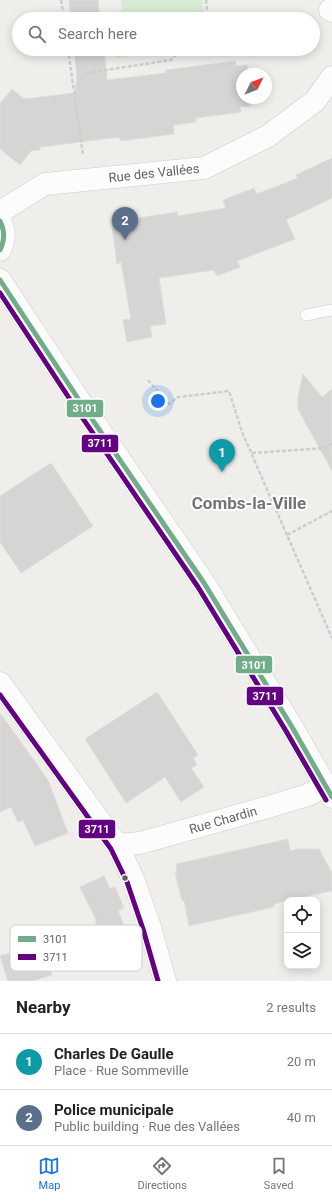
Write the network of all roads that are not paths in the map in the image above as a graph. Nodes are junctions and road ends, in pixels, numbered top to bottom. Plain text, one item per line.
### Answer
1 (332, 77) edge
2 (0, 212) edge
3 (0, 221) edge
4 (0, 250) edge
5 (0, 280) edge
6 (332, 310) edge
7 (306, 315) dead end
8 (0, 683) edge
9 (329, 791) edge
10 (117, 845) junction
11 (165, 981) edge

1 - 2 street, Rue des Vallées
3 - 4 street
5 - 9 street
6 - 7 lane
8 - 10 street
9 - 10 street, Rue Chardin
10 - 11 street

